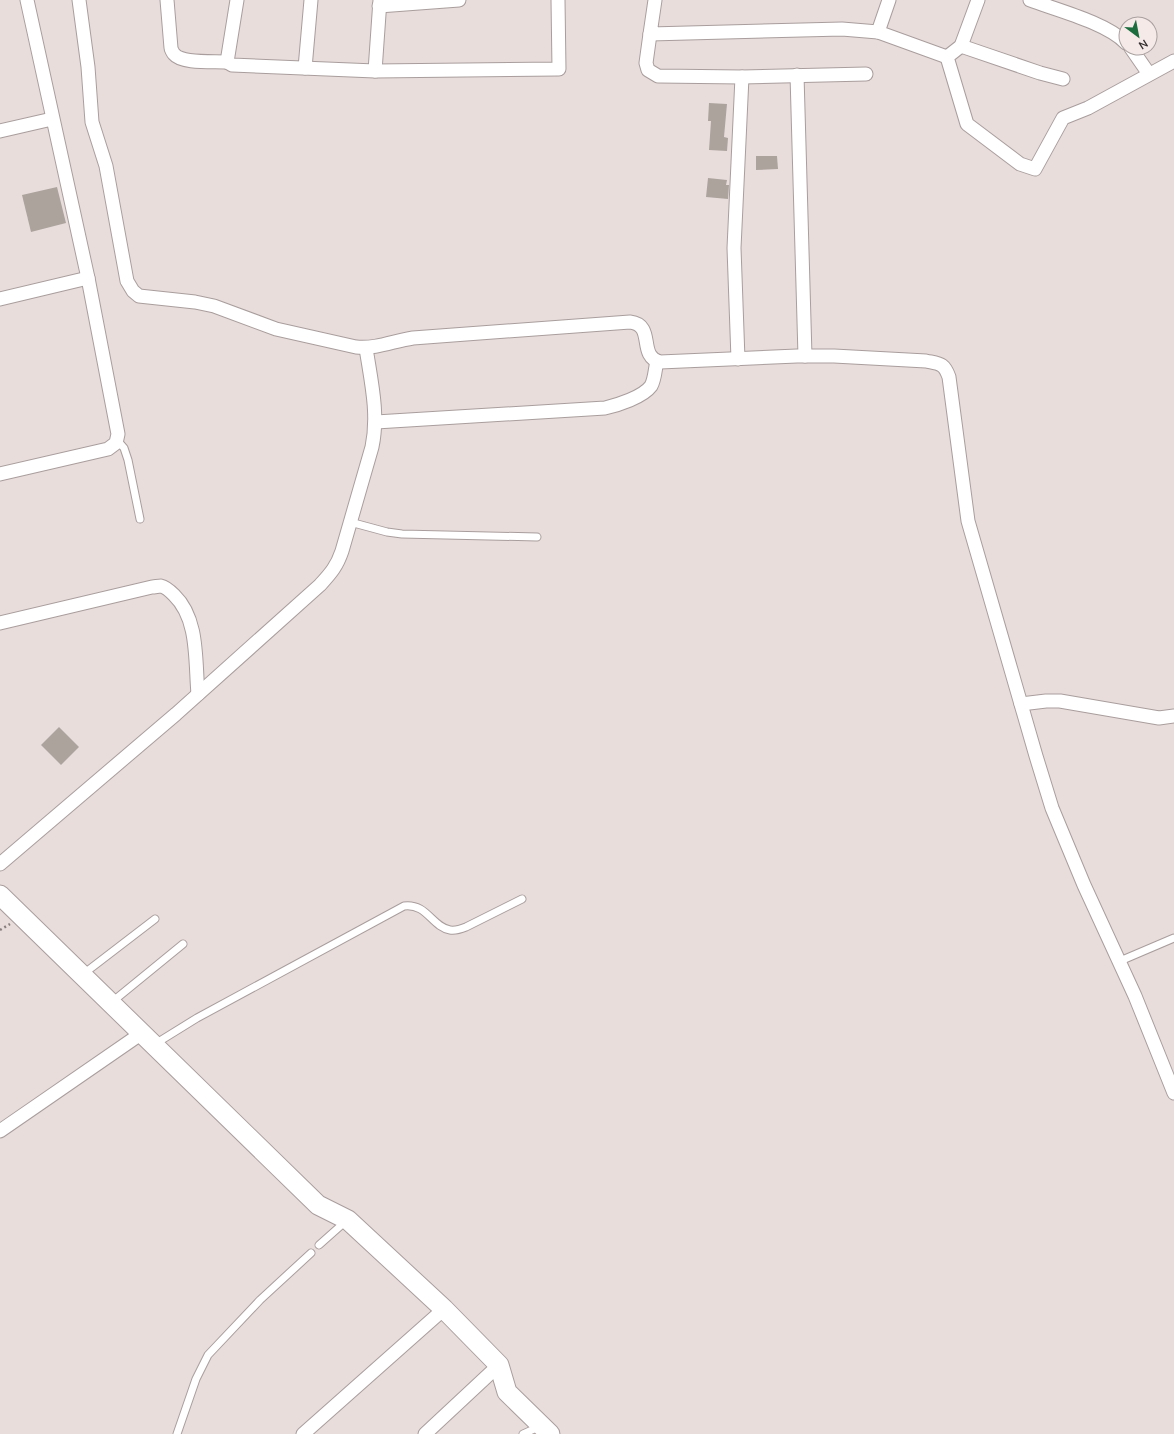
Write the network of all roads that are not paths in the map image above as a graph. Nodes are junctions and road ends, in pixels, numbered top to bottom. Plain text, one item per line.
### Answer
1 (27, 0) edge
2 (79, 0) edge
3 (168, 0) edge
4 (236, 0) edge
5 (311, 0) edge
6 (459, 0) edge
7 (558, 0) edge
8 (655, 0) edge
9 (889, 0) edge
10 (978, 0) edge
11 (1030, 0) edge
12 (379, 3) edge
13 (878, 32) junction
14 (650, 34) junction
15 (1118, 36) edge
16 (961, 46) junction
17 (1137, 56) edge
18 (947, 57) junction
19 (1174, 61) edge
20 (227, 62) junction
21 (305, 68) junction
22 (375, 70) junction
23 (866, 74) dead end
24 (1150, 74) junction
25 (797, 75) junction
26 (742, 77) junction
27 (1063, 78) dead end
28 (52, 119) junction
29 (0, 131) edge
30 (88, 278) junction
31 (0, 299) edge
32 (366, 348) junction
33 (805, 356) junction
34 (738, 359) junction
35 (656, 361) junction
36 (376, 422) junction
37 (116, 440) junction
38 (0, 474) edge
39 (140, 519) dead end
40 (350, 522) junction
41 (537, 537) dead end
42 (0, 623) edge
43 (198, 694) junction
44 (1021, 704) junction
45 (1174, 716) edge
46 (0, 864) edge
47 (0, 895) edge
48 (522, 899) dead end
49 (155, 919) dead end
50 (1174, 938) edge
51 (182, 944) dead end
52 (1120, 961) junction
53 (82, 975) junction
54 (110, 1003) junction
55 (148, 1039) junction
56 (1174, 1093) edge
57 (0, 1130) edge
58 (348, 1220) junction
59 (319, 1245) dead end
60 (311, 1253) dead end
61 (444, 1309) junction
62 (499, 1365) junction
63 (546, 1430) edge
64 (177, 1434) edge
65 (303, 1434) edge
66 (425, 1434) edge
67 (523, 1434) edge

1 - 28 street
2 - 32 street
3 - 20 street
4 - 20 street
5 - 21 street
6 - 12 street
7 - 22 street
8 - 14 street
9 - 13 street
10 - 16 street
11 - 15 street
12 - 22 street
13 - 14 street
13 - 18 street
14 - 26 street
16 - 18 street
16 - 27 street
17 - 24 street
18 - 24 street
19 - 24 street
20 - 21 street
21 - 22 street
23 - 25 street
25 - 26 street
25 - 33 street
26 - 34 street
28 - 29 street
28 - 30 street
30 - 31 street
30 - 37 street
32 - 35 street
32 - 36 street
33 - 34 street
33 - 44 street
34 - 35 street
35 - 36 street
36 - 40 street
37 - 38 street
37 - 39 lane
40 - 41 lane
40 - 43 street
42 - 43 street
43 - 46 street
44 - 45 street
44 - 52 street
47 - 53 main road
48 - 55 lane
49 - 53 lane
50 - 52 lane
51 - 54 lane
52 - 56 street
53 - 54 main road
54 - 55 main road
55 - 57 street
55 - 58 main road
58 - 59 lane
58 - 61 main road
60 - 64 lane
61 - 62 main road
61 - 65 street
62 - 63 main road
62 - 66 street
63 - 67 lane

